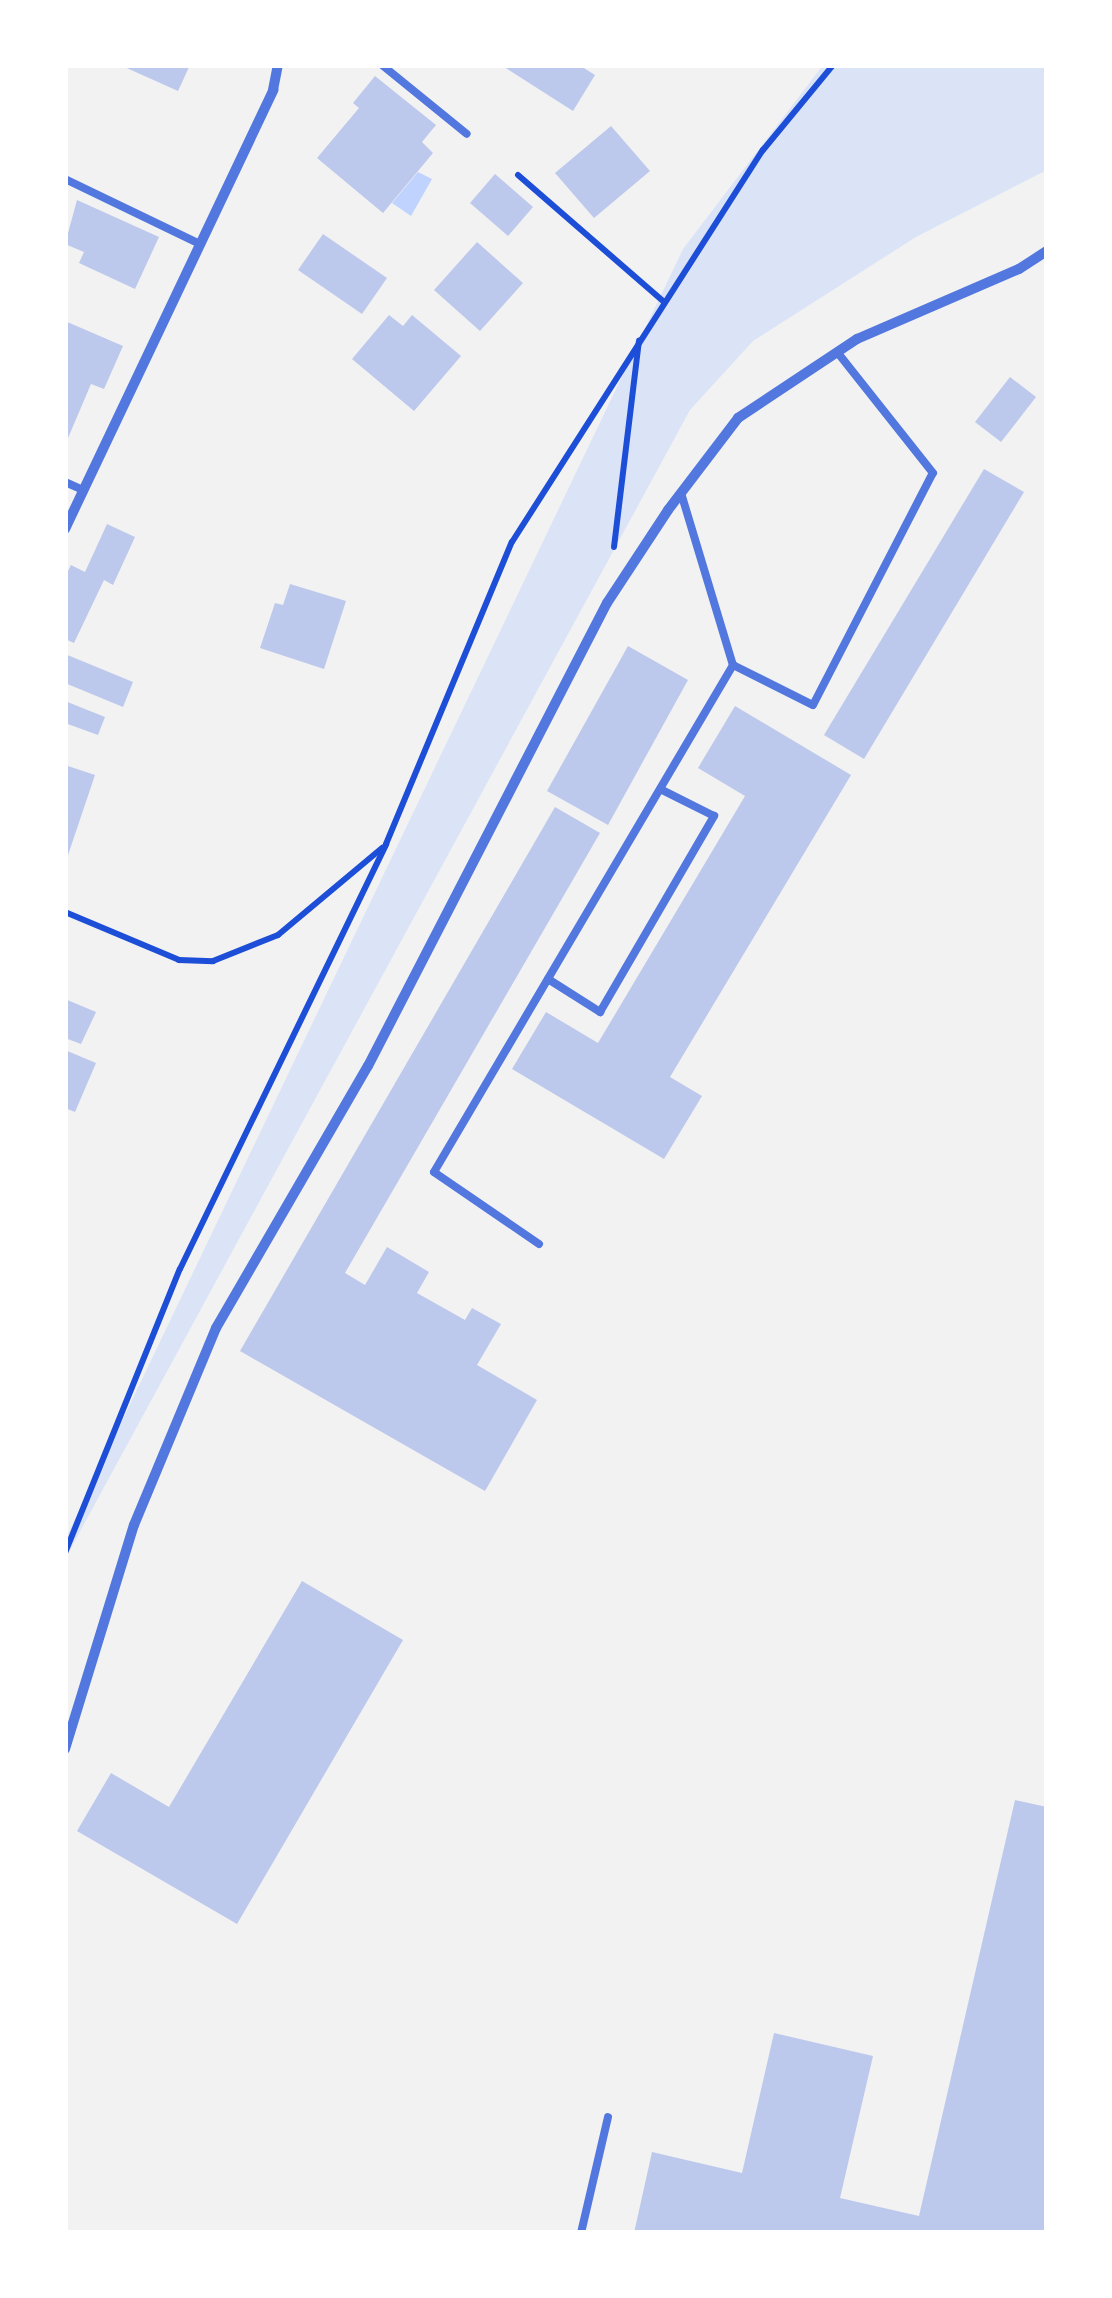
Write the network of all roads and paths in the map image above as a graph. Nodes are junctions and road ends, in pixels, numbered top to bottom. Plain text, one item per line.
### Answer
1 (278, 65) edge
2 (382, 65) edge
3 (833, 65) edge
4 (891, 65) edge
5 (903, 65) edge
6 (467, 134) dead end
7 (518, 174) dead end
8 (65, 179) edge
9 (200, 244) junction
10 (1047, 251) edge
11 (664, 302) junction
12 (639, 339) junction
13 (837, 352) junction
14 (65, 482) edge
15 (84, 490) junction
16 (681, 493) junction
17 (65, 529) edge
18 (607, 602) junction
19 (734, 665) junction
20 (660, 789) junction
21 (386, 844) junction
22 (65, 912) edge
23 (548, 979) junction
24 (539, 1244) dead end
25 (65, 1553) edge
26 (65, 1749) edge
27 (608, 2117) dead end
28 (581, 2233) edge

1 - 9 street
2 - 6 lane
3 - 11 path
4 - 5 path
7 - 11 path
8 - 9 lane
9 - 15 street
10 - 13 street
11 - 12 path
12 - 18 path
12 - 21 path
13 - 16 street
13 - 19 lane
14 - 15 lane
15 - 17 street
16 - 18 street
16 - 19 lane
18 - 26 street
19 - 20 lane
20 - 23 lane
20 - 23 lane
21 - 22 path
21 - 25 path
23 - 24 lane
27 - 28 lane

